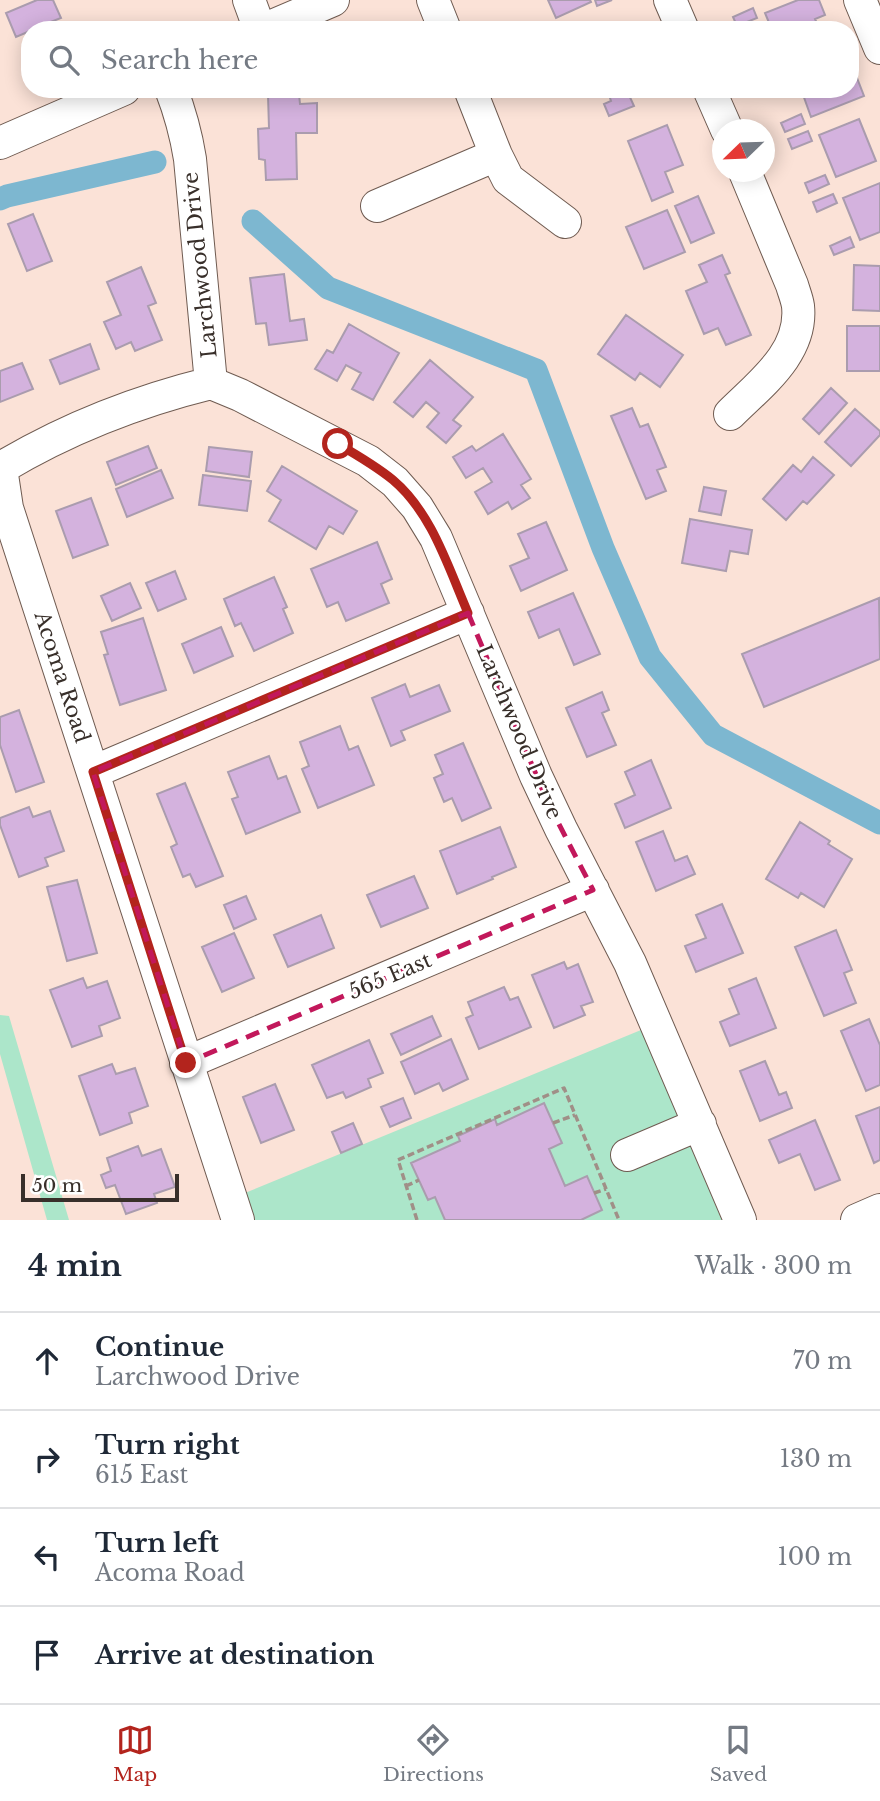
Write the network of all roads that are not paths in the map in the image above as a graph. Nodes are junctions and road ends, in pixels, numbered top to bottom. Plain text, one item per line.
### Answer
1 (249, 0) edge
2 (333, 0) edge
3 (433, 0) edge
4 (670, 0) edge
5 (860, 0) edge
6 (258, 21) edge
7 (283, 21) edge
8 (441, 21) edge
9 (679, 21) edge
10 (880, 48) edge
11 (103, 98) edge
12 (175, 98) edge
13 (474, 98) edge
14 (713, 98) edge
15 (722, 119) edge
16 (0, 143) edge
17 (496, 155) junction
18 (749, 182) edge
19 (377, 206) dead end
20 (565, 222) dead end
21 (211, 383) junction
22 (730, 414) dead end
23 (468, 613) junction
24 (93, 772) junction
25 (593, 890) junction
26 (186, 1063) junction
27 (700, 1124) junction
28 (627, 1155) dead end
29 (880, 1210) edge
30 (238, 1220) edge
31 (740, 1220) edge
32 (857, 1220) edge

1 - 6 street
2 - 7 street
3 - 8 street
4 - 9 street
5 - 10 street
11 - 16 street
12 - 21 street, Larchwood Drive
13 - 17 street
14 - 15 street
17 - 19 street
17 - 20 street
18 - 22 street
21 - 23 street, Larchwood Drive
21 - 24 street, Acoma Road
23 - 24 street
23 - 25 street, Larchwood Drive
24 - 26 street, Acoma Road
25 - 26 street, 565 East
25 - 27 street, Larchwood Drive
26 - 30 street, Acoma Road
27 - 28 street
27 - 31 street, Larchwood Drive
29 - 32 street

